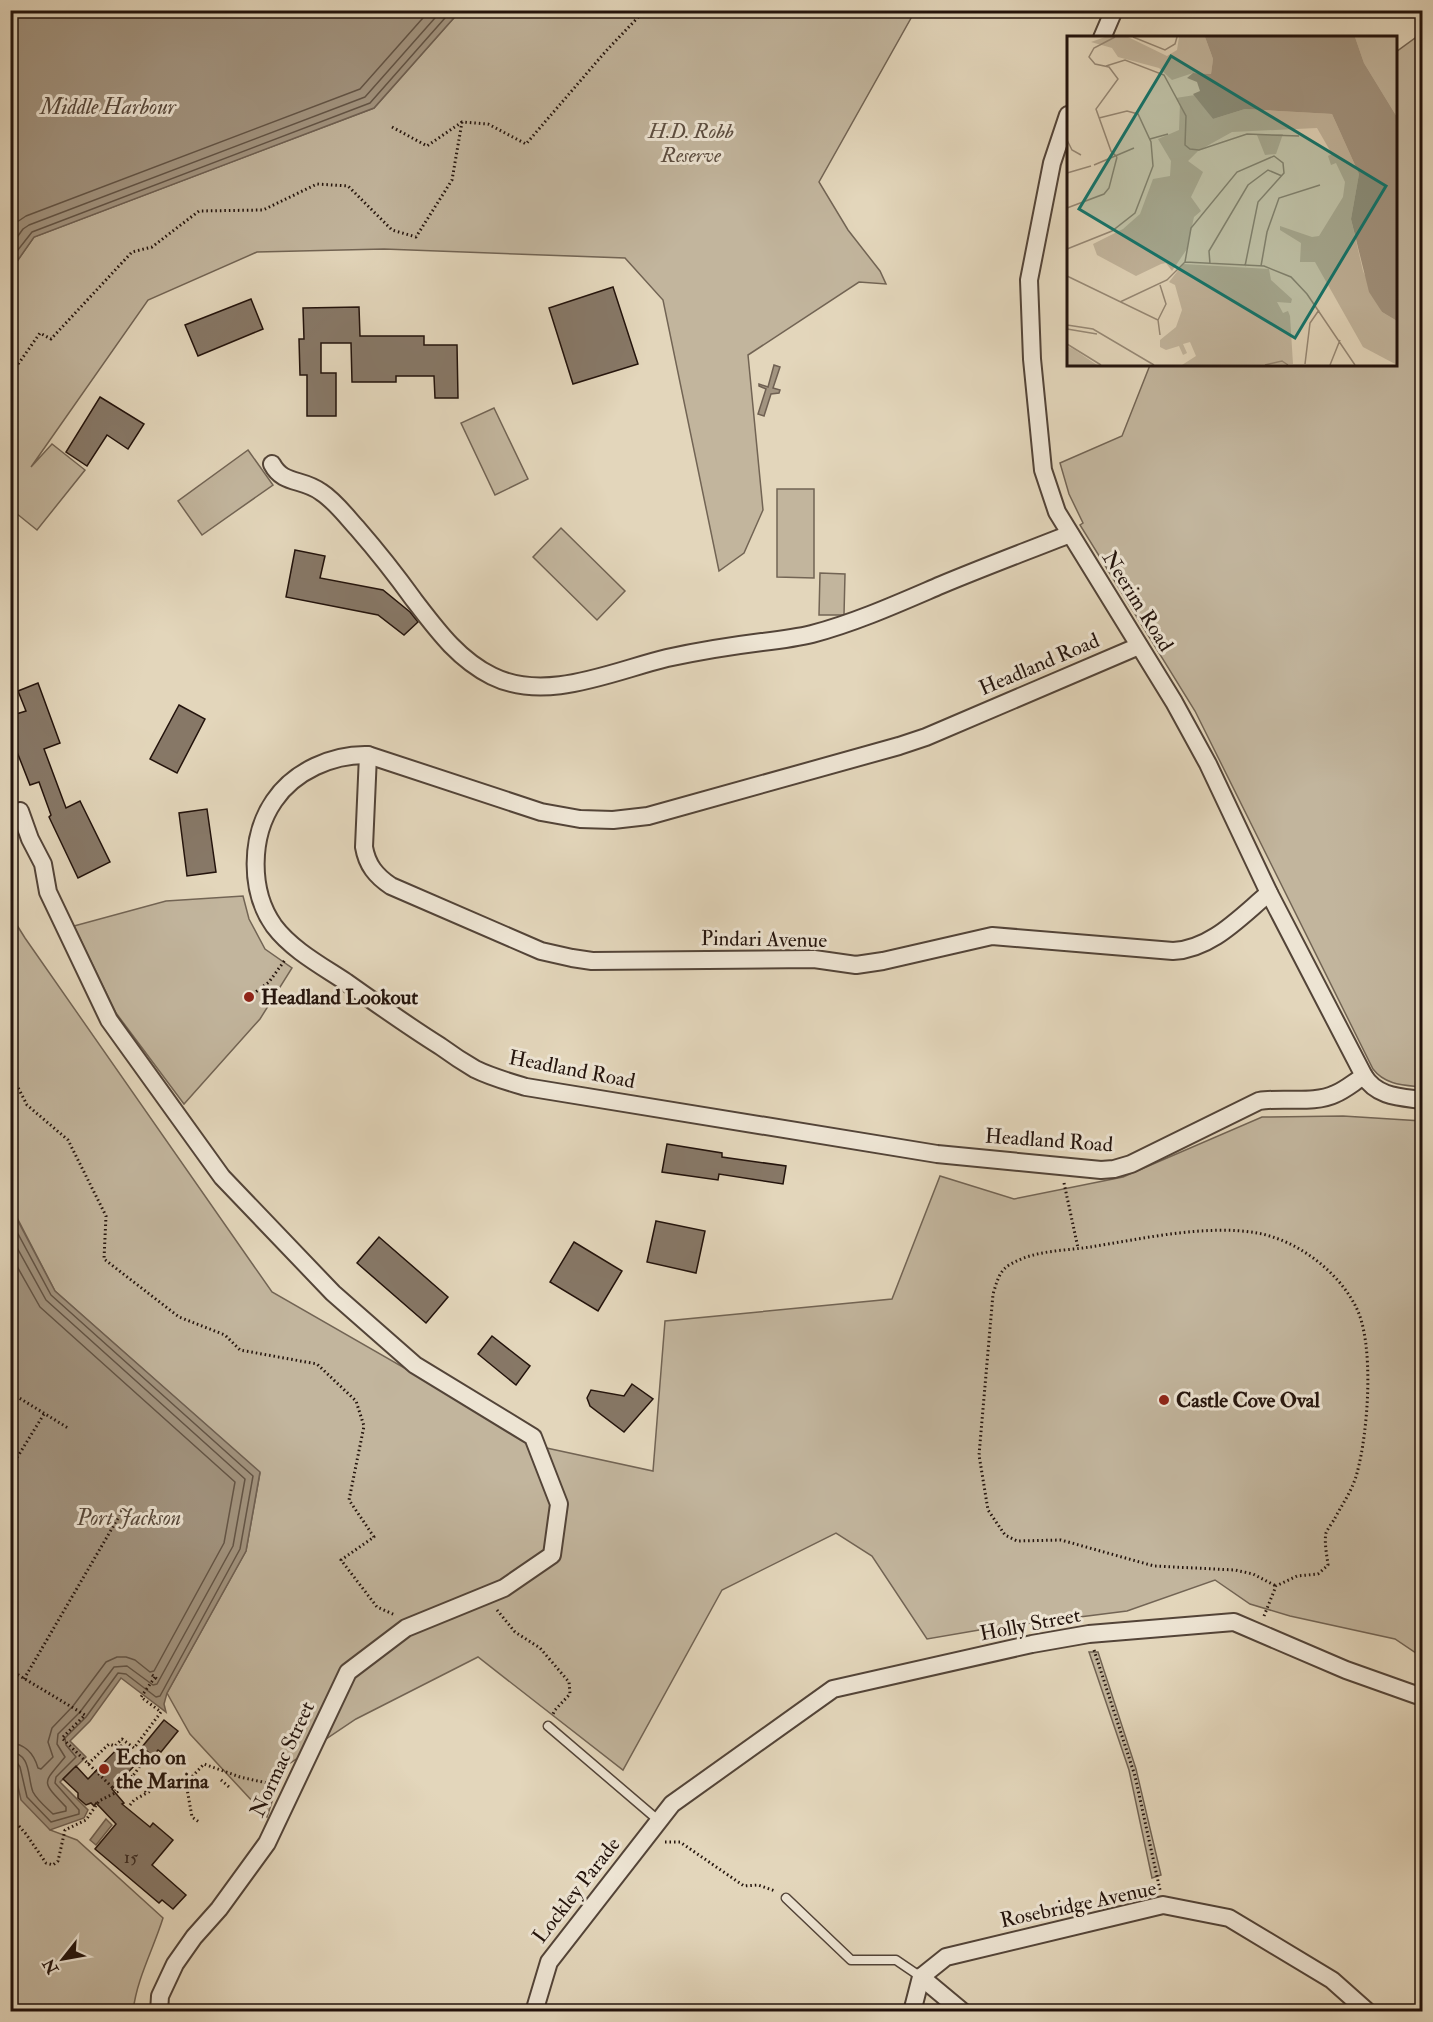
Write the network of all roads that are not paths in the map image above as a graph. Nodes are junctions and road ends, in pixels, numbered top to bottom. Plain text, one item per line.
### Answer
1 (1114, 10) edge
2 (1103, 36) edge
3 (1067, 122) edge
4 (272, 464) dead end
5 (1070, 534) junction
6 (1139, 646) junction
7 (368, 755) junction
8 (20, 811) dead end
9 (1269, 893) junction
10 (1364, 1076) junction
11 (1422, 1100) edge
12 (1422, 1697) edge
13 (548, 1726) road end
14 (672, 1804) joint
15 (658, 1820) junction
16 (786, 1898) road end
17 (921, 1977) junction
18 (159, 2012) edge
19 (534, 2012) edge
20 (912, 2012) edge
21 (963, 2012) edge
22 (1368, 2012) edge

1 - 2 street
3 - 5 street, Neerim Road
4 - 5 street
5 - 6 street, Neerim Road
6 - 7 street, Headland Road
6 - 9 street, Neerim Road
7 - 9 street, Pindari Avenue
7 - 10 street, Headland Road
8 - 18 street, Normac Street
9 - 10 street, Neerim Road
10 - 11 street
12 - 14 street, Holly Street
13 - 15 lane
14 - 15 street, Lockley Parade
15 - 19 street, Lockley Parade
16 - 17 lane
17 - 20 street
17 - 21 street
17 - 22 street, Rosebridge Avenue

